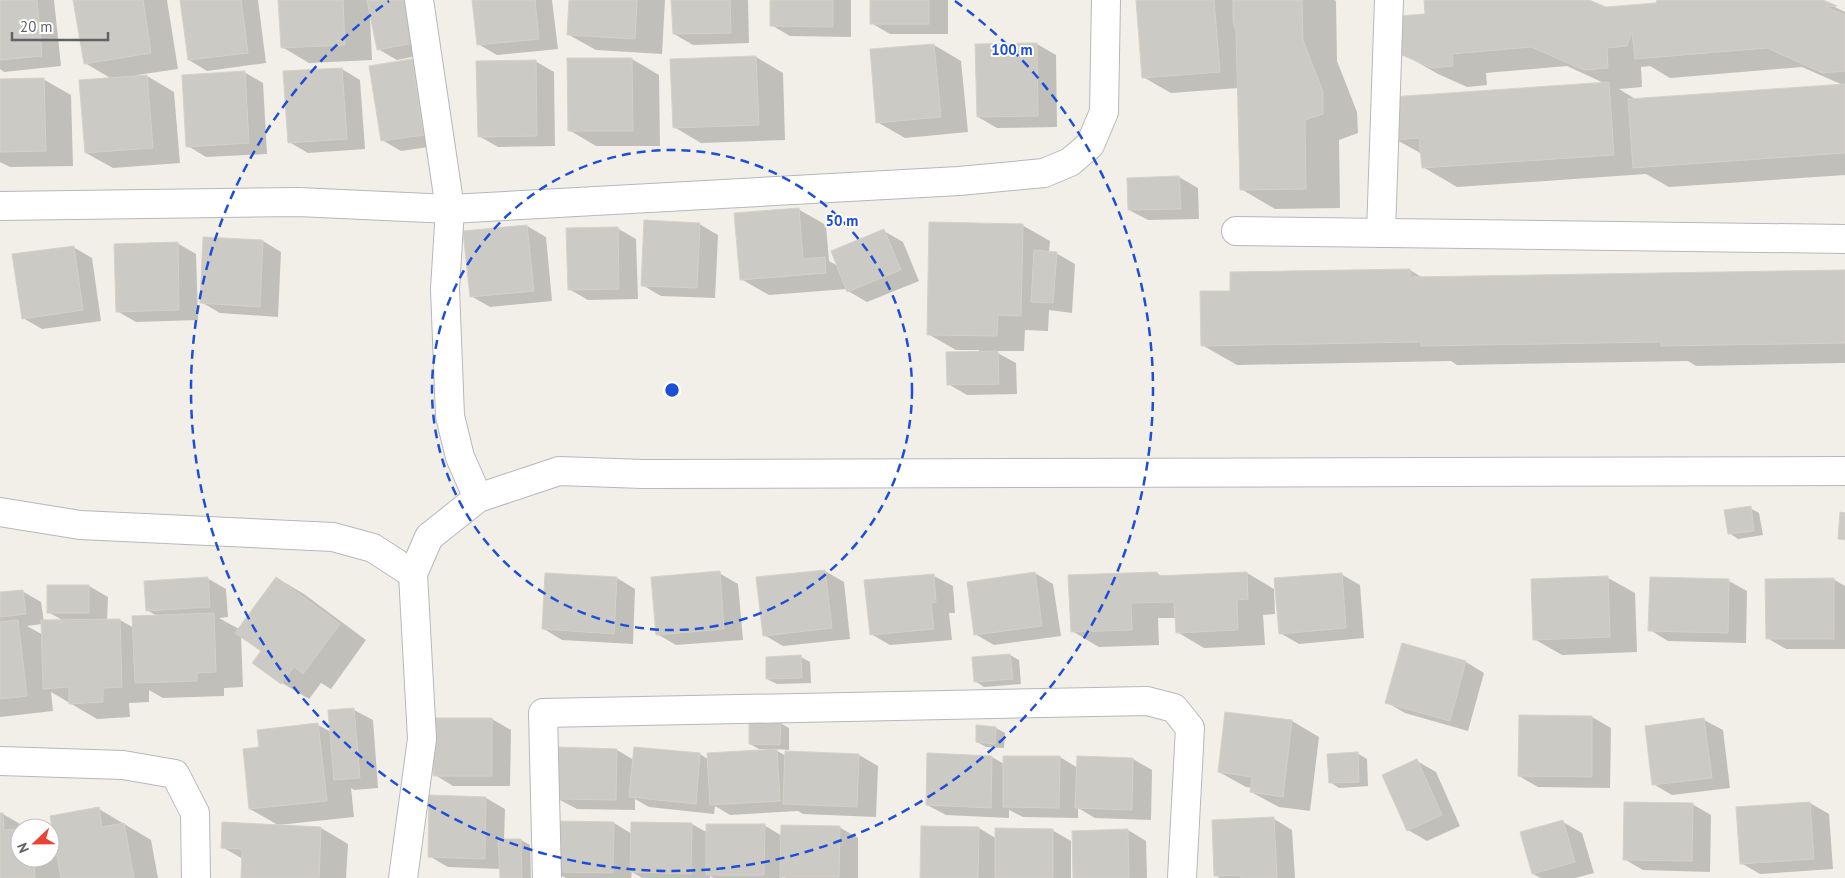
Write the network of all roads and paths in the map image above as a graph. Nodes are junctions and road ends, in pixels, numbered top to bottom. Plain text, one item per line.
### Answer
1 (419, 0) edge
2 (1106, 0) edge
3 (1389, 0) edge
4 (0, 206) edge
5 (450, 209) junction
6 (1236, 231) dead end
7 (1381, 233) junction
8 (1845, 239) edge
9 (1845, 471) edge
10 (478, 498) junction
11 (0, 512) edge
12 (413, 574) junction
13 (0, 761) edge
14 (196, 878) edge
15 (403, 878) edge
16 (547, 878) edge
17 (1182, 878) edge

1 - 5 street
2 - 5 street
3 - 7 street
4 - 5 street
5 - 10 street
6 - 7 street
7 - 8 street
9 - 10 street
10 - 12 street
11 - 12 street
12 - 15 street
13 - 14 street
16 - 17 street

